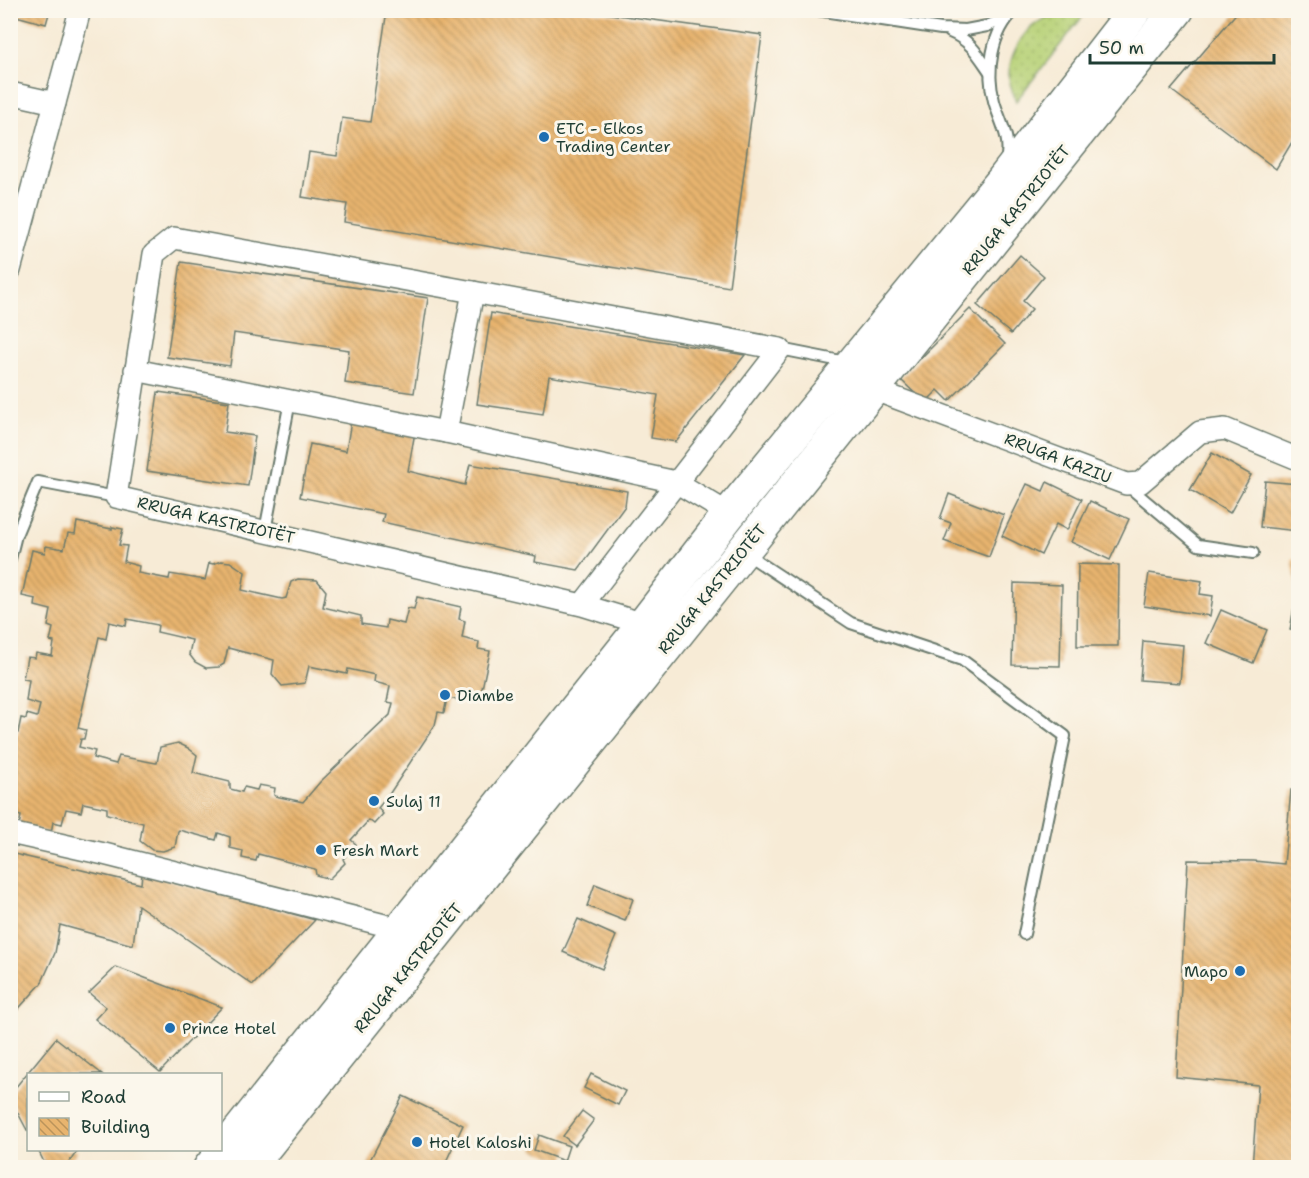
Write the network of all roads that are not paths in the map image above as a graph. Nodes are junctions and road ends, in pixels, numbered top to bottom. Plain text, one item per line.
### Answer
1 (80, 10) edge
2 (818, 10) edge
3 (1135, 10) edge
4 (1177, 10) edge
5 (1011, 14) edge
6 (941, 29) junction
7 (990, 72) junction
8 (10, 93) edge
9 (55, 103) junction
10 (1000, 184) junction
11 (16, 228) edge
12 (10, 270) edge
13 (473, 291) junction
14 (780, 349) junction
15 (852, 363) junction
16 (135, 370) junction
17 (872, 389) junction
18 (290, 400) junction
19 (446, 432) junction
20 (1299, 459) edge
21 (676, 482) junction
22 (1126, 484) junction
23 (116, 497) junction
24 (729, 514) junction
25 (265, 531) junction
26 (742, 552) junction
27 (1253, 553) dead end
28 (10, 559) edge
29 (582, 605) junction
30 (644, 624) junction
31 (10, 833) edge
32 (400, 929) junction
33 (1024, 934) dead end
34 (210, 1167) edge
35 (248, 1167) edge

1 - 9 street
2 - 6 lane
3 - 10 main road, RRUGA KASTRIOTËT
4 - 17 main road, RRUGA KASTRIOTËT
5 - 6 lane
5 - 7 lane
6 - 7 lane
7 - 10 lane
8 - 9 street
9 - 11 street
10 - 15 main road, RRUGA KASTRIOTËT
11 - 12 street
13 - 14 street, RRUGA KASTRIOTËT
13 - 16 street, RRUGA KASTRIOTËT
13 - 19 street
14 - 15 lane, RRUGA KASTRIOTËT
14 - 21 street
15 - 24 main road, RRUGA KASTRIOTËT
16 - 18 street, RRUGA KASTRIOTËT
16 - 23 street, RRUGA KASTRIOTËT
17 - 22 street, RRUGA KAZIU
17 - 26 main road, RRUGA KASTRIOTËT
18 - 19 street, RRUGA KASTRIOTËT
18 - 25 lane
19 - 21 street, RRUGA KASTRIOTËT
20 - 22 street, RRUGA KAZIU
21 - 24 street, RRUGA KASTRIOTËT
21 - 29 street
22 - 27 lane
23 - 25 street, RRUGA KASTRIOTËT
23 - 28 lane
24 - 30 main road, RRUGA KASTRIOTËT
25 - 29 street, RRUGA KASTRIOTËT
26 - 33 lane
26 - 35 main road, RRUGA KASTRIOTËT
29 - 30 street, RRUGA KASTRIOTËT
30 - 32 main road, RRUGA KASTRIOTËT
31 - 32 street, RRUGA KASTRIOTËT
32 - 34 main road, RRUGA KASTRIOTËT

